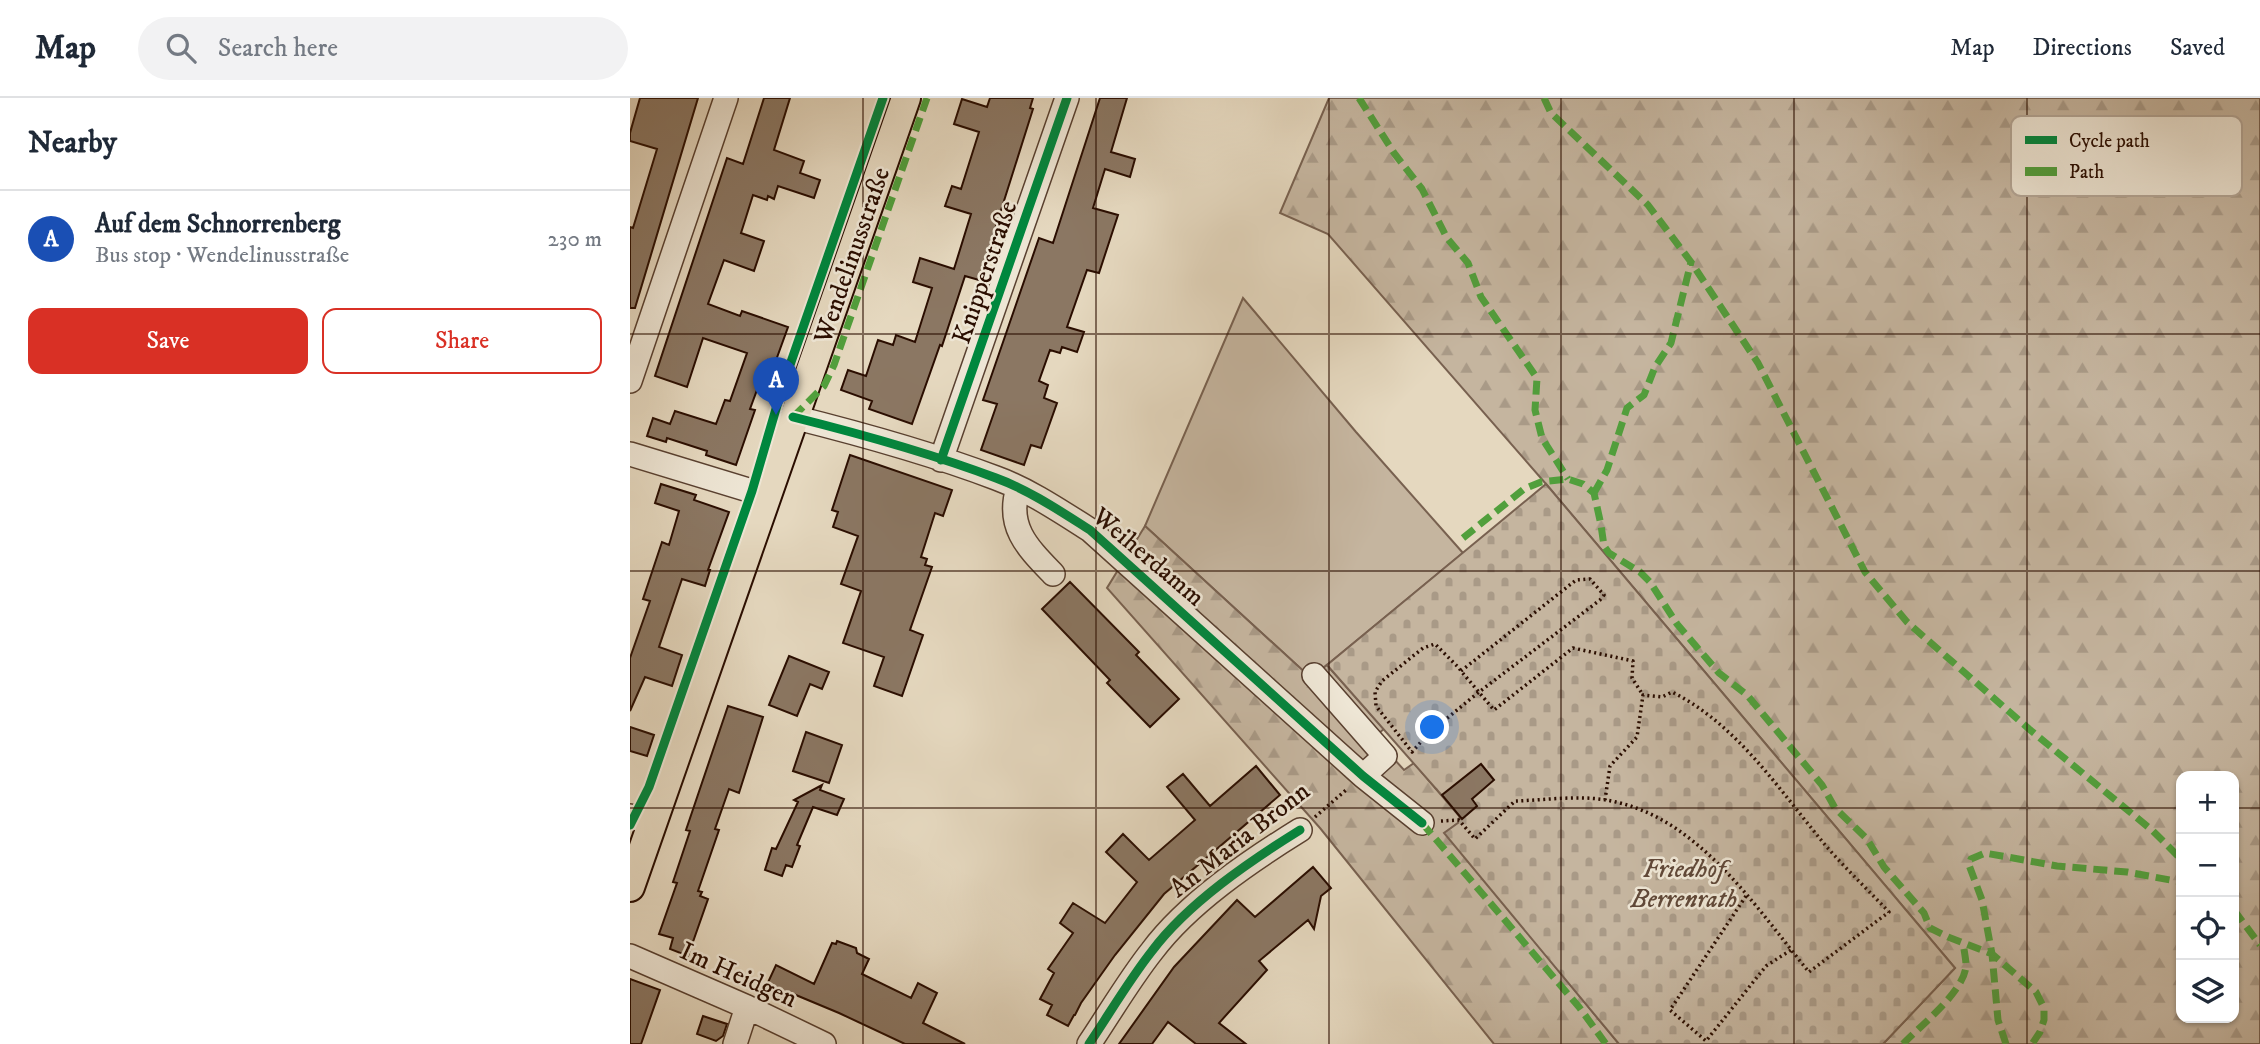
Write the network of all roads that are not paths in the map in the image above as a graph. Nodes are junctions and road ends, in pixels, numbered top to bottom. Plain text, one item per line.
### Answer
1 (726, 98) edge
2 (906, 98) edge
3 (1067, 98) edge
4 (630, 381) edge
5 (793, 417) junction
6 (630, 454) edge
7 (941, 460) junction
8 (1018, 488) junction
9 (768, 496) junction
10 (1053, 574) dead end
11 (1314, 675) dead end
12 (1358, 779) junction
13 (641, 820) edge
14 (1422, 822) road end
15 (1300, 830) road end
16 (630, 887) edge
17 (630, 956) edge
18 (747, 1007) junction
19 (735, 1044) edge
20 (824, 1044) edge
21 (1089, 1044) edge

1 - 4 street
2 - 5 main road, Wendelinusstraße
3 - 7 street, Knipperstraße
5 - 7 street, Weiherdamm
5 - 9 main road, Wendelinusstraße
6 - 9 street
7 - 8 street, Weiherdamm
8 - 10 street
8 - 12 street, Weiherdamm
9 - 13 main road, Wendelinusstraße
11 - 12 street
12 - 14 street, Weiherdamm
13 - 16 main road, Wendelinusstraße
15 - 21 street, An Maria Bronn
17 - 18 street, Im Heidgen
18 - 19 street
18 - 20 street, Im Heidgen

